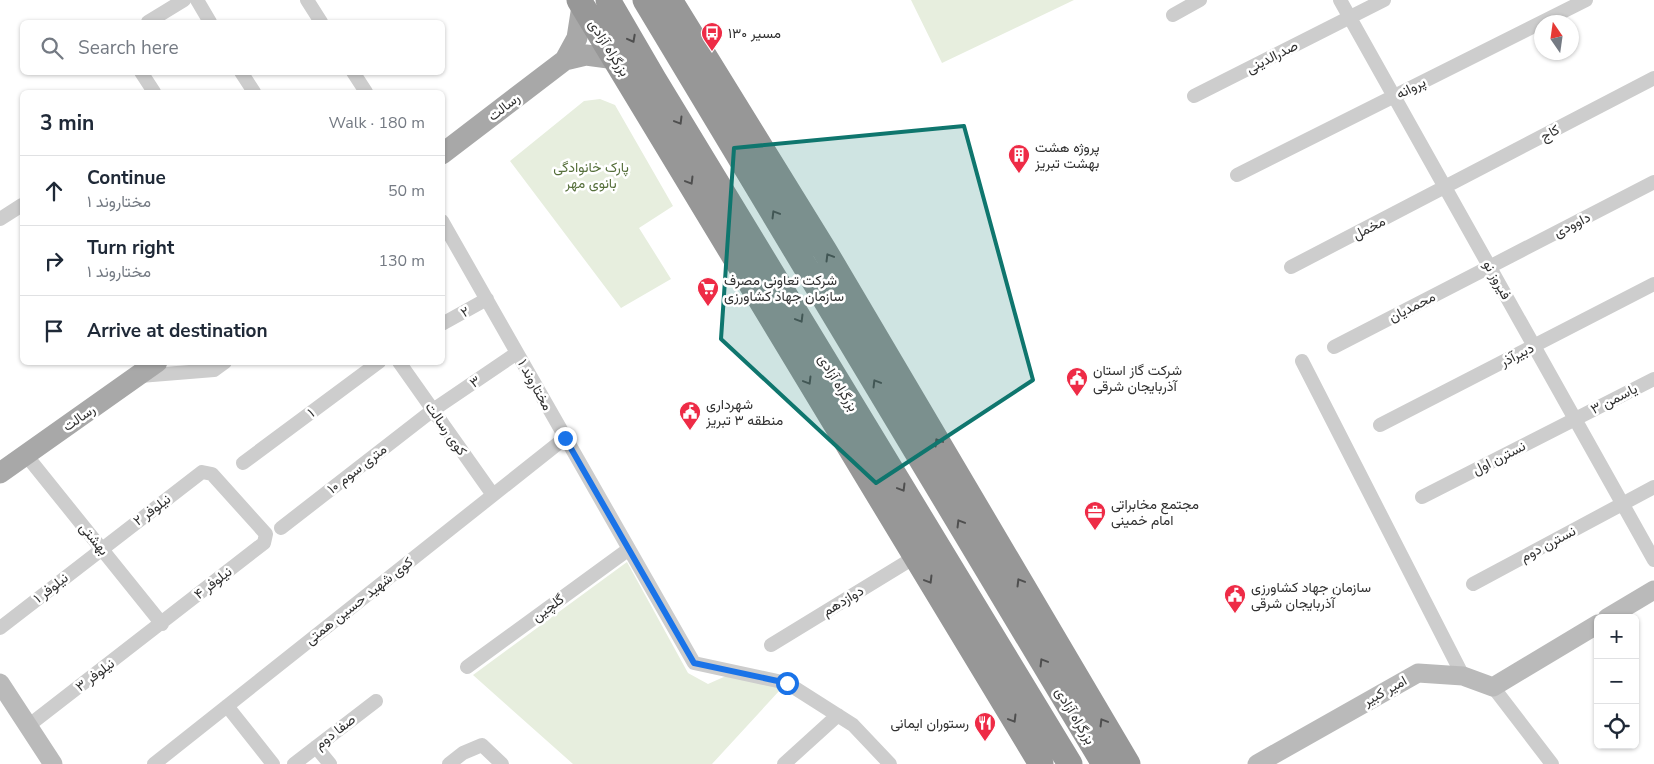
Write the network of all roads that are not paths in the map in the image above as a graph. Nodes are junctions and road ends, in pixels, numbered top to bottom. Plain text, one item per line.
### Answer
1 (184, 0) edge
2 (196, 0) edge
3 (307, 0) edge
4 (608, 0) edge
5 (645, 0) edge
6 (1200, 0) edge
7 (1340, 0) edge
8 (1384, 0) edge
9 (1586, 0) edge
10 (580, 3) edge
11 (675, 4) edge
12 (1173, 15) dead end
13 (1350, 17) junction
14 (151, 20) edge
15 (209, 20) edge
16 (320, 20) edge
17 (616, 59) junction
18 (565, 60) junction
19 (143, 75) edge
20 (243, 75) edge
21 (355, 75) edge
22 (1654, 78) edge
23 (153, 90) edge
24 (253, 90) edge
25 (365, 90) edge
26 (1194, 96) dead end
27 (1394, 96) junction
28 (445, 152) edge
29 (1237, 176) dead end
30 (1654, 182) edge
31 (1446, 188) junction
32 (20, 206) edge
33 (0, 218) edge
34 (445, 226) edge
35 (1291, 267) dead end
36 (1490, 267) junction
37 (1654, 284) edge
38 (487, 299) junction
39 (445, 322) edge
40 (1534, 346) junction
41 (1334, 347) dead end
42 (517, 353) junction
43 (1302, 361) dead end
44 (153, 365) edge
45 (221, 365) edge
46 (375, 365) edge
47 (401, 365) edge
48 (139, 376) junction
49 (1654, 379) edge
50 (433, 410) junction
51 (1575, 419) junction
52 (1380, 425) dead end
53 (565, 438) junction
54 (26, 455) junction
55 (243, 463) dead end
56 (2, 468) edge
57 (1654, 487) edge
58 (493, 495) junction
59 (1422, 497) dead end
60 (1623, 504) junction
61 (281, 528) dead end
62 (264, 543) joint
63 (102, 548) junction
64 (629, 549) junction
65 (915, 557) junction
66 (1654, 560) edge
67 (1473, 584) dead end
68 (1654, 590) edge
69 (1614, 614) edge
70 (162, 624) junction
71 (1594, 626) edge
72 (0, 628) edge
73 (771, 645) dead end
74 (467, 667) dead end
75 (1463, 676) junction
76 (0, 683) edge
77 (1493, 687) junction
78 (376, 701) dead end
79 (227, 706) junction
80 (838, 715) junction
81 (28, 726) junction
82 (316, 747) junction
83 (1278, 758) edge
84 (53, 764) edge
85 (154, 764) edge
86 (273, 764) edge
87 (294, 764) edge
88 (330, 764) edge
89 (449, 764) edge
90 (502, 764) edge
91 (784, 764) edge
92 (890, 764) edge
93 (1041, 764) edge
94 (1070, 764) edge
95 (1104, 764) edge
96 (1128, 764) edge
97 (1257, 764) edge
98 (1552, 764) edge

1 - 14 street
2 - 15 street
3 - 16 street
4 -> 94 highway, بزرگراه آزادی
95 -> 5 highway, بزرگراه آزادی
6 - 12 street
7 - 13 street, فیروز نو
8 - 13 street, صدرالدینی
9 - 27 street, پروانه
10 - 17 highway, بزرگراه آزادی
10 - 18 main road
96 -> 11 highway, بزرگراه آزادی
13 - 26 street, صدرالدینی
13 - 27 street, فیروز نو
17 - 18 main road
17 -> 65 highway, بزرگراه آزادی
18 - 28 main road, رسالت
19 - 23 street
20 - 24 street
21 - 25 street
22 - 31 street, کاج
27 - 29 street, پروانه
27 - 31 street, فیروز نو
30 - 36 street, داوودی
31 - 35 street, مخمل
31 - 36 street, فیروز نو
32 - 33 street
34 - 38 street, مختاروند ۱
36 - 40 street, فیروز نو
36 - 41 street, محمدیان
37 - 40 street, دبیرآذر
38 - 39 street, ۲
38 - 42 street, مختاروند ۱
40 - 51 street, فیروز نو
40 - 52 street, دبیرآذر
42 - 50 street, ۳
42 - 53 street, مختاروند ۱
43 - 75 street
44 - 48 main road, رسالت
45 - 48 street
46 - 55 street, ۱
47 - 50 street, کوی رسالت
48 - 54 main road, رسالت
49 - 51 street, یاسمن ۳
50 - 58 street, کوی رسالت
50 - 61 street, ۱۰ متری سوم
51 - 59 street, نسترن اول
51 - 60 street, فیروز نو
53 - 58 street, کوی شهید حسین همتی
53 - 64 street, مختاروند ۱
54 - 56 main road, رسالت
54 - 63 street, بهشتی
57 - 60 street, نسترن دوم
58 - 79 street, کوی شهید حسین همتی
60 - 66 street, فیروز نو
60 - 67 street, نسترن دوم
62 - 63 street, نیلوفر ۲
62 - 70 street, نیلوفر ۴
63 - 70 street, بهشتی
63 - 72 street, نیلوفر ۱
64 - 74 street, گلچین
64 - 80 street, مختاروند ۱
65 - 73 street, دوازدهم
65 -> 93 highway, بزرگراه آزادی
68 - 69 main road
70 - 81 street, نیلوفر ۳
71 - 77 main road
75 - 77 main road, امیر کبیر
75 - 83 main road, امیر کبیر
76 - 81 main road
77 - 98 street
78 - 82 street, صفا دوم
79 - 85 street, کوی شهید حسین همتی
79 - 86 street
80 - 91 street
80 - 92 street, مختاروند ۱
81 - 84 main road
82 - 87 street, صفا دوم
82 - 88 street
83 - 97 main road, امیر کبیر
89 - 90 street

